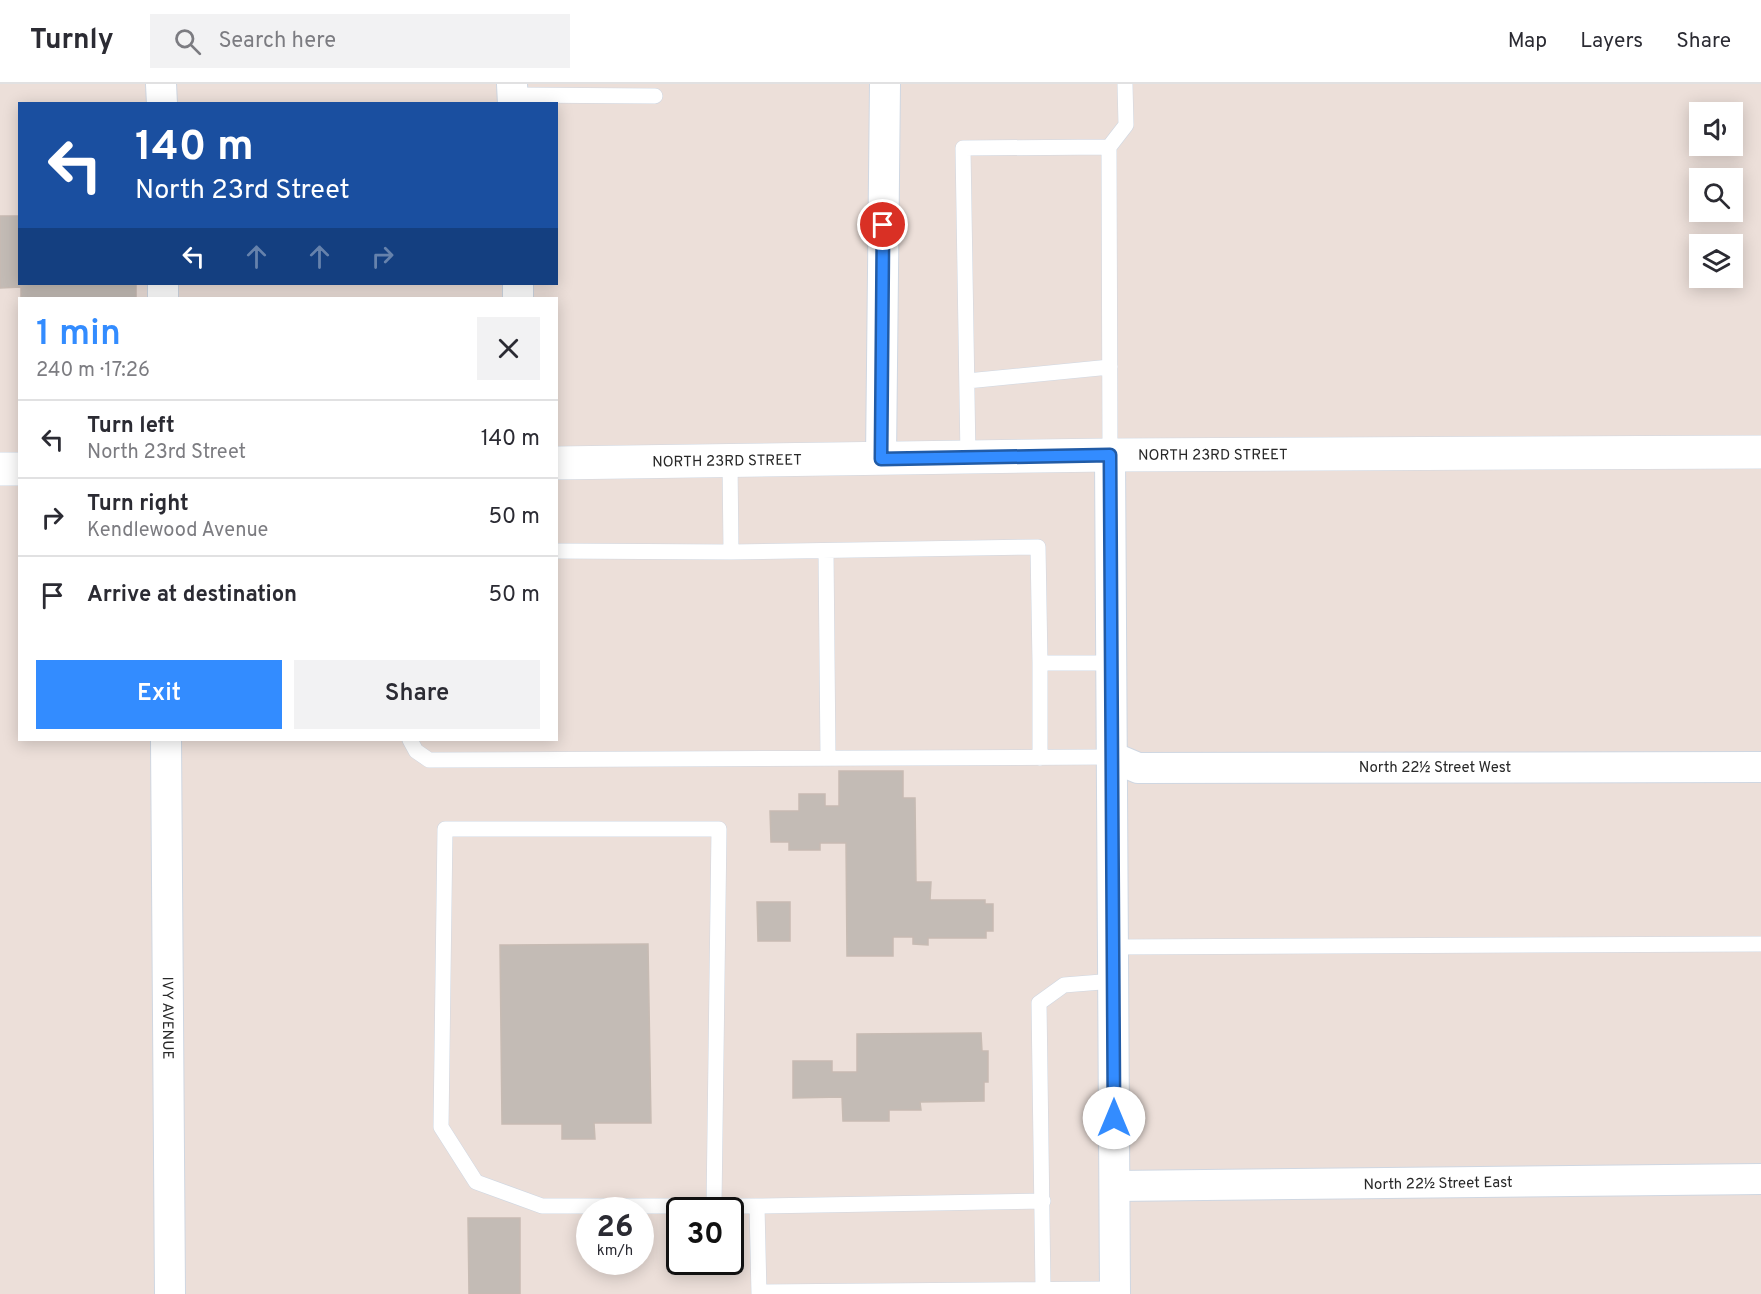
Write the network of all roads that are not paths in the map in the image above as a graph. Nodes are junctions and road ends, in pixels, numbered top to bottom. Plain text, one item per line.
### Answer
1 (161, 84) edge
2 (885, 84) edge
3 (1125, 84) edge
4 (513, 94) edge
5 (655, 96) dead end
6 (162, 102) edge
7 (1110, 147) junction
8 (1110, 367) junction
9 (967, 381) junction
10 (1761, 452) edge
11 (1110, 455) junction
12 (968, 457) junction
13 (881, 459) junction
14 (730, 461) junction
15 (558, 463) edge
16 (0, 469) edge
17 (18, 469) edge
18 (558, 551) edge
19 (826, 551) junction
20 (731, 552) junction
21 (1041, 663) junction
22 (1112, 663) junction
23 (166, 741) edge
24 (411, 741) edge
25 (1112, 757) junction
26 (828, 758) junction
27 (1040, 758) junction
28 (1761, 767) edge
29 (1761, 944) edge
30 (1113, 947) junction
31 (1114, 981) junction
32 (1761, 1179) edge
33 (1115, 1186) junction
34 (1043, 1201) junction
35 (714, 1206) joint
36 (744, 1206) edge
37 (757, 1206) junction
38 (1044, 1289) junction
39 (1115, 1292) edge
40 (759, 1293) edge
41 (170, 1294) edge

1 - 6 street
2 - 13 street
3 - 7 lane
4 - 5 lane
7 - 8 lane
7 - 9 lane
8 - 9 lane
8 - 11 lane
9 - 12 lane
10 - 11 main road, NORTH 23RD STREET
11 - 12 main road, NORTH 23RD STREET
11 - 22 street
12 - 13 main road, NORTH 23RD STREET
13 - 14 main road, NORTH 23RD STREET
14 - 15 main road, NORTH 23RD STREET
14 - 20 lane
16 - 17 main road
18 - 20 lane
19 - 20 lane
19 - 21 lane
19 - 26 lane
21 - 22 lane
21 - 27 lane
22 - 25 street
23 - 41 street, IVY AVENUE
24 - 26 lane
25 - 27 lane
25 - 28 street, North 22½ Street West
25 - 30 street
26 - 27 lane
29 - 30 lane
30 - 31 street
31 - 33 street
31 - 34 lane
32 - 33 street, North 22½ Street East
33 - 39 street
34 - 37 lane
34 - 38 lane
35 - 35 lane
36 - 37 lane
37 - 40 lane
38 - 39 lane
38 - 40 lane

